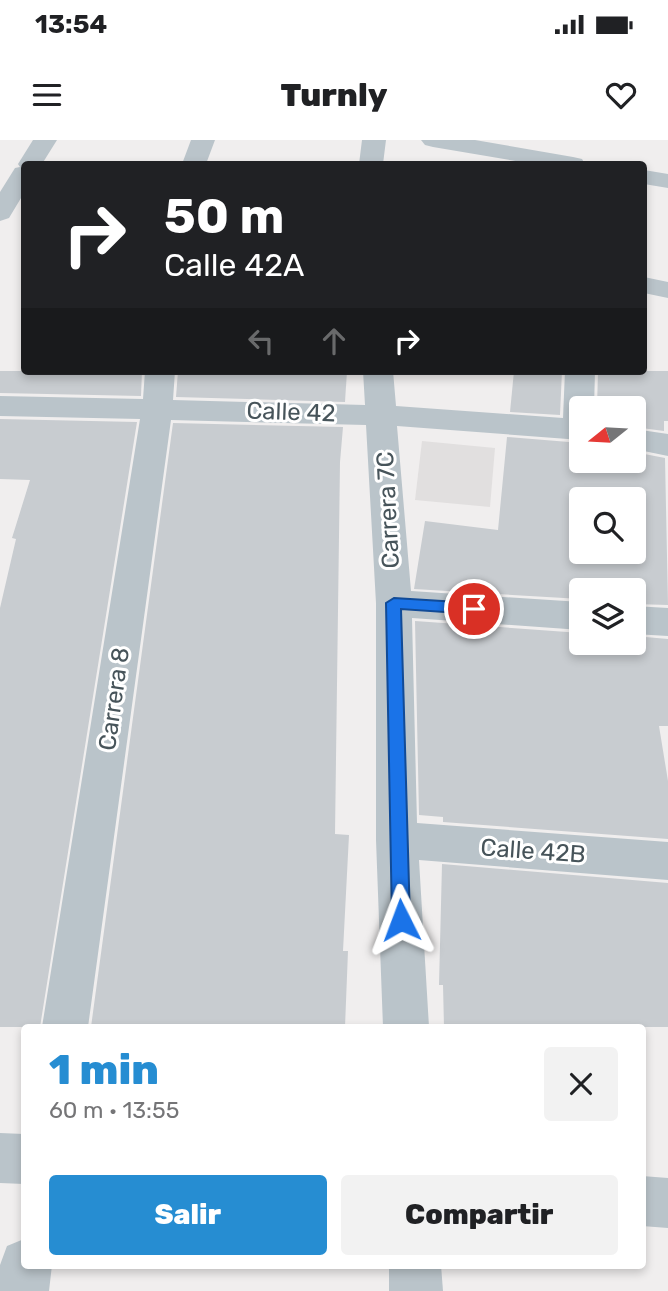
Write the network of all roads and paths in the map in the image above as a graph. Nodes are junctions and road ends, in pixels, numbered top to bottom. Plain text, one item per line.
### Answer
1 (45, 140) edge
2 (203, 140) edge
3 (374, 140) edge
4 (432, 140) edge
5 (32, 161) edge
6 (195, 161) edge
7 (371, 161) edge
8 (555, 161) edge
9 (21, 178) edge
10 (647, 178) edge
11 (668, 181) edge
12 (0, 213) edge
13 (0, 221) edge
14 (21, 221) edge
15 (647, 286) edge
16 (668, 290) edge
17 (160, 375) edge
18 (378, 375) edge
19 (580, 375) edge
20 (580, 396) edge
21 (0, 407) edge
22 (157, 409) junction
23 (383, 415) junction
24 (569, 428) edge
25 (646, 441) edge
26 (668, 445) edge
27 (394, 603) junction
28 (569, 615) edge
29 (646, 621) edge
30 (668, 622) edge
31 (397, 840) junction
32 (668, 861) edge
33 (65, 1024) edge
34 (406, 1024) edge
35 (0, 1158) edge
36 (21, 1159) edge
37 (646, 1201) edge
38 (668, 1203) edge
39 (25, 1269) edge
40 (415, 1269) edge
41 (22, 1291) edge
42 (416, 1291) edge

1 - 5 street
2 - 6 street
3 - 7 street
4 - 8 street
9 - 12 street
10 - 11 street
13 - 14 street
15 - 16 street
17 - 22 street, Carrera 8
18 - 23 street, Carrera 7C
19 - 20 street
21 - 22 street, Calle 42
22 - 23 street, Calle 42
22 - 33 street, Carrera 8
23 - 24 street, Calle 42
23 - 27 street, Carrera 7C
25 - 26 street
27 - 28 street
27 - 31 street, Carrera 7C
29 - 30 street
31 - 32 street, Calle 42B
31 - 34 street, Carrera 7C
35 - 36 street
37 - 38 street
39 - 41 street
40 - 42 street

